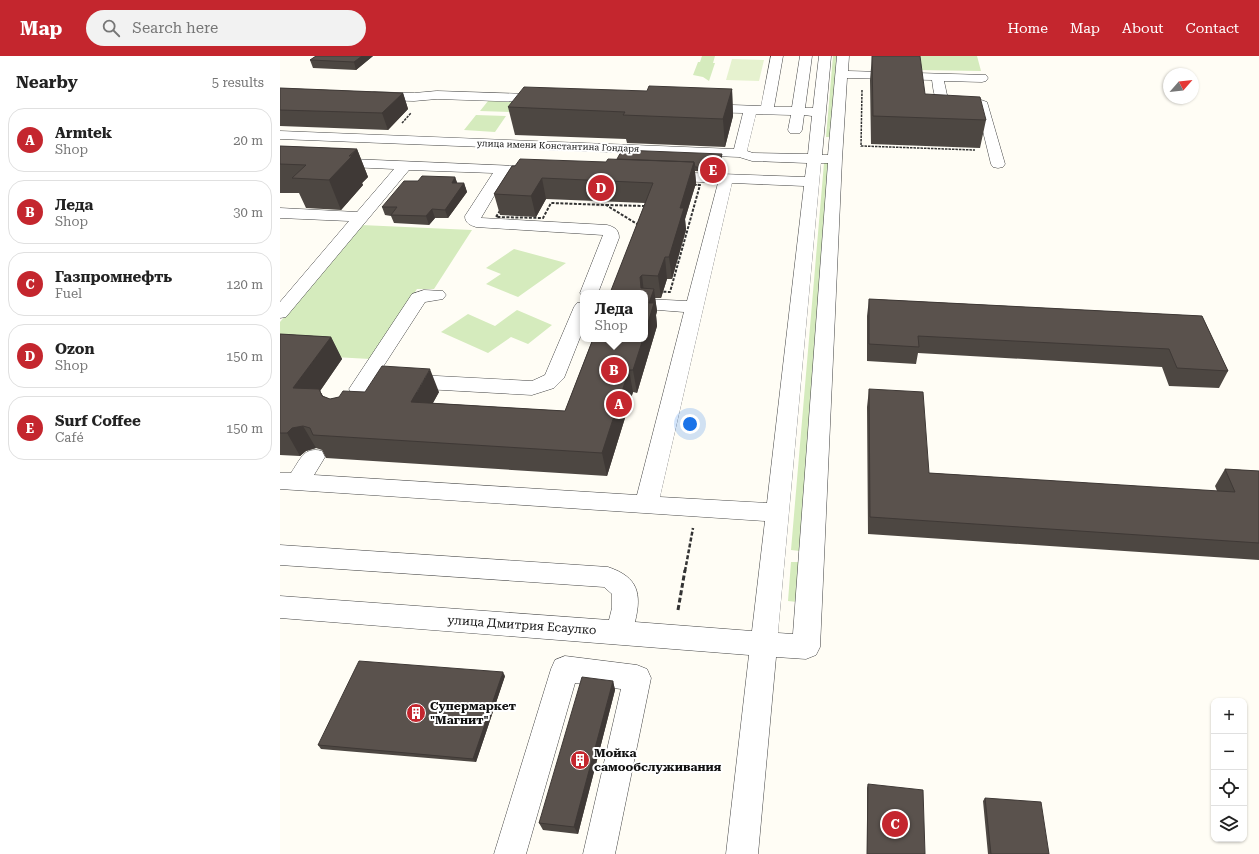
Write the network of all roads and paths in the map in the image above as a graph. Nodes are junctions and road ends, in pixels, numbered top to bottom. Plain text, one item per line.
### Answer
1 (777, 56) edge
2 (806, 56) edge
3 (825, 56) edge
4 (894, 63) edge
5 (842, 65) edge
6 (896, 76) junction
7 (937, 77) junction
8 (982, 78) dead end
9 (862, 84) dead end
10 (437, 95) junction
11 (359, 96) edge
12 (555, 103) edge
13 (690, 107) edge
14 (750, 110) junction
15 (767, 110) junction
16 (798, 111) junction
17 (820, 112) junction
18 (795, 130) dead end
19 (280, 135) edge
20 (387, 139) junction
21 (977, 150) edge
22 (740, 153) junction
23 (814, 158) junction
24 (835, 159) junction
25 (280, 160) edge
26 (998, 164) dead end
27 (405, 166) junction
28 (503, 170) junction
29 (551, 171) edge
30 (655, 176) edge
31 (726, 178) junction
32 (812, 182) junction
33 (606, 205) edge
34 (649, 206) edge
35 (280, 213) edge
36 (361, 217) junction
37 (284, 285) dead end
38 (302, 286) junction
39 (590, 290) edge
40 (437, 295) dead end
41 (578, 302) edge
42 (648, 304) edge
43 (694, 307) junction
44 (280, 313) edge
45 (365, 379) junction
46 (349, 403) edge
47 (314, 457) edge
48 (288, 482) edge
49 (646, 504) junction
50 (697, 508) junction
51 (777, 513) junction
52 (280, 555) edge
53 (280, 607) edge
54 (678, 610) dead end
55 (618, 632) junction
56 (763, 643) junction
57 (510, 854) edge
58 (599, 854) edge
59 (742, 854) edge

1 - 15 street
2 - 16 street
3 - 17 street
4 - 6 street
5 - 6 street
5 - 24 street
6 - 7 street
7 - 8 street
7 - 26 street
9 - 21 path
10 - 11 street
10 - 12 street
10 - 20 path
13 - 14 street
14 - 15 street
14 - 22 street
15 - 16 street
16 - 17 street
16 - 18 street
17 - 23 street
19 - 20 street, улица имени Константина Гондаря
20 - 22 street, улица имени Константина Гондаря
22 - 23 street, улица имени Константина Гондаря
23 - 24 street, улица имени Константина Гондаря
23 - 32 street
24 - 56 street, улица Дмитрия Есаулко
25 - 27 street
27 - 28 street
27 - 36 street
28 - 29 street
28 - 39 street
30 - 31 street
31 - 32 street
31 - 43 street
32 - 51 street
33 - 34 path
35 - 36 street
36 - 38 street
37 - 38 street
38 - 44 street
40 - 45 street
41 - 45 street
42 - 43 street
43 - 49 street
45 - 46 street
47 - 48 street
48 - 49 street
49 - 50 street
50 - 51 street
50 - 54 path
51 - 56 street
52 - 55 street
53 - 55 street, улица Дмитрия Есаулко
55 - 56 street, улица Дмитрия Есаулко
56 - 59 street
57 - 58 street

